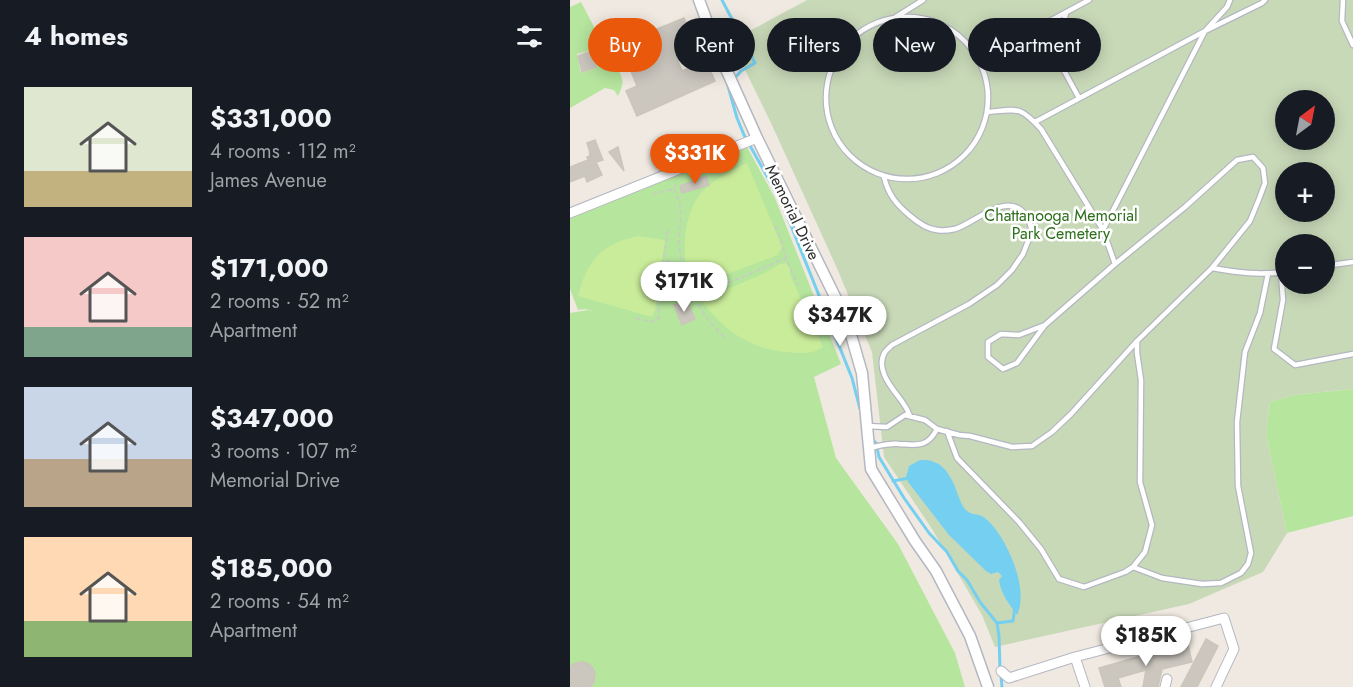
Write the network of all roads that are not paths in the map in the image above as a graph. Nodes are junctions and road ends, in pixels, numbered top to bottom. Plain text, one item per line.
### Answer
1 (699, 0) edge
2 (922, 0) edge
3 (1089, 0) edge
4 (1230, 0) edge
5 (1265, 0) edge
6 (1343, 0) edge
7 (1066, 13) junction
8 (896, 17) junction
9 (1057, 18) edge
10 (1205, 31) junction
11 (968, 45) edge
12 (1353, 45) edge
13 (983, 72) edge
14 (1079, 98) junction
15 (988, 112) junction
16 (1035, 122) junction
17 (757, 138) junction
18 (884, 177) junction
19 (570, 213) edge
20 (1103, 230) junction
21 (1353, 262) edge
22 (1115, 264) junction
23 (1335, 264) edge
24 (1212, 268) junction
25 (1275, 273) edge
26 (1268, 274) junction
27 (1283, 294) edge
28 (1045, 325) junction
29 (1137, 341) junction
30 (1353, 354) edge
31 (910, 416) junction
32 (867, 426) junction
33 (937, 429) junction
34 (947, 431) junction
35 (869, 448) junction
36 (1133, 567) junction
37 (1075, 657) junction
38 (1001, 671) dead end
39 (1010, 682) edge
40 (988, 687) edge
41 (1085, 687) edge
42 (1216, 687) edge

1 - 17 street, Memorial Drive
2 - 8 lane
3 - 7 lane
4 - 10 lane
5 - 10 lane
6 - 12 lane
7 - 9 lane
7 - 14 lane
8 - 11 lane
8 - 18 lane
10 - 14 lane
10 - 20 lane
13 - 15 lane
14 - 16 lane
15 - 16 lane
15 - 18 lane
16 - 20 lane
17 - 19 street
17 - 32 street, Memorial Drive
18 - 31 lane
20 - 22 lane
21 - 23 lane
22 - 24 lane
22 - 28 lane
24 - 26 lane
24 - 29 lane
25 - 26 lane
26 - 36 lane
27 - 30 lane
28 - 28 lane
29 - 34 lane
29 - 36 lane
31 - 32 lane
31 - 33 lane
32 - 35 street, Memorial Drive
33 - 34 lane
33 - 35 lane
34 - 36 lane
35 - 40 street, Memorial Drive
37 - 39 street
37 - 41 street
37 - 42 street
38 - 39 street

